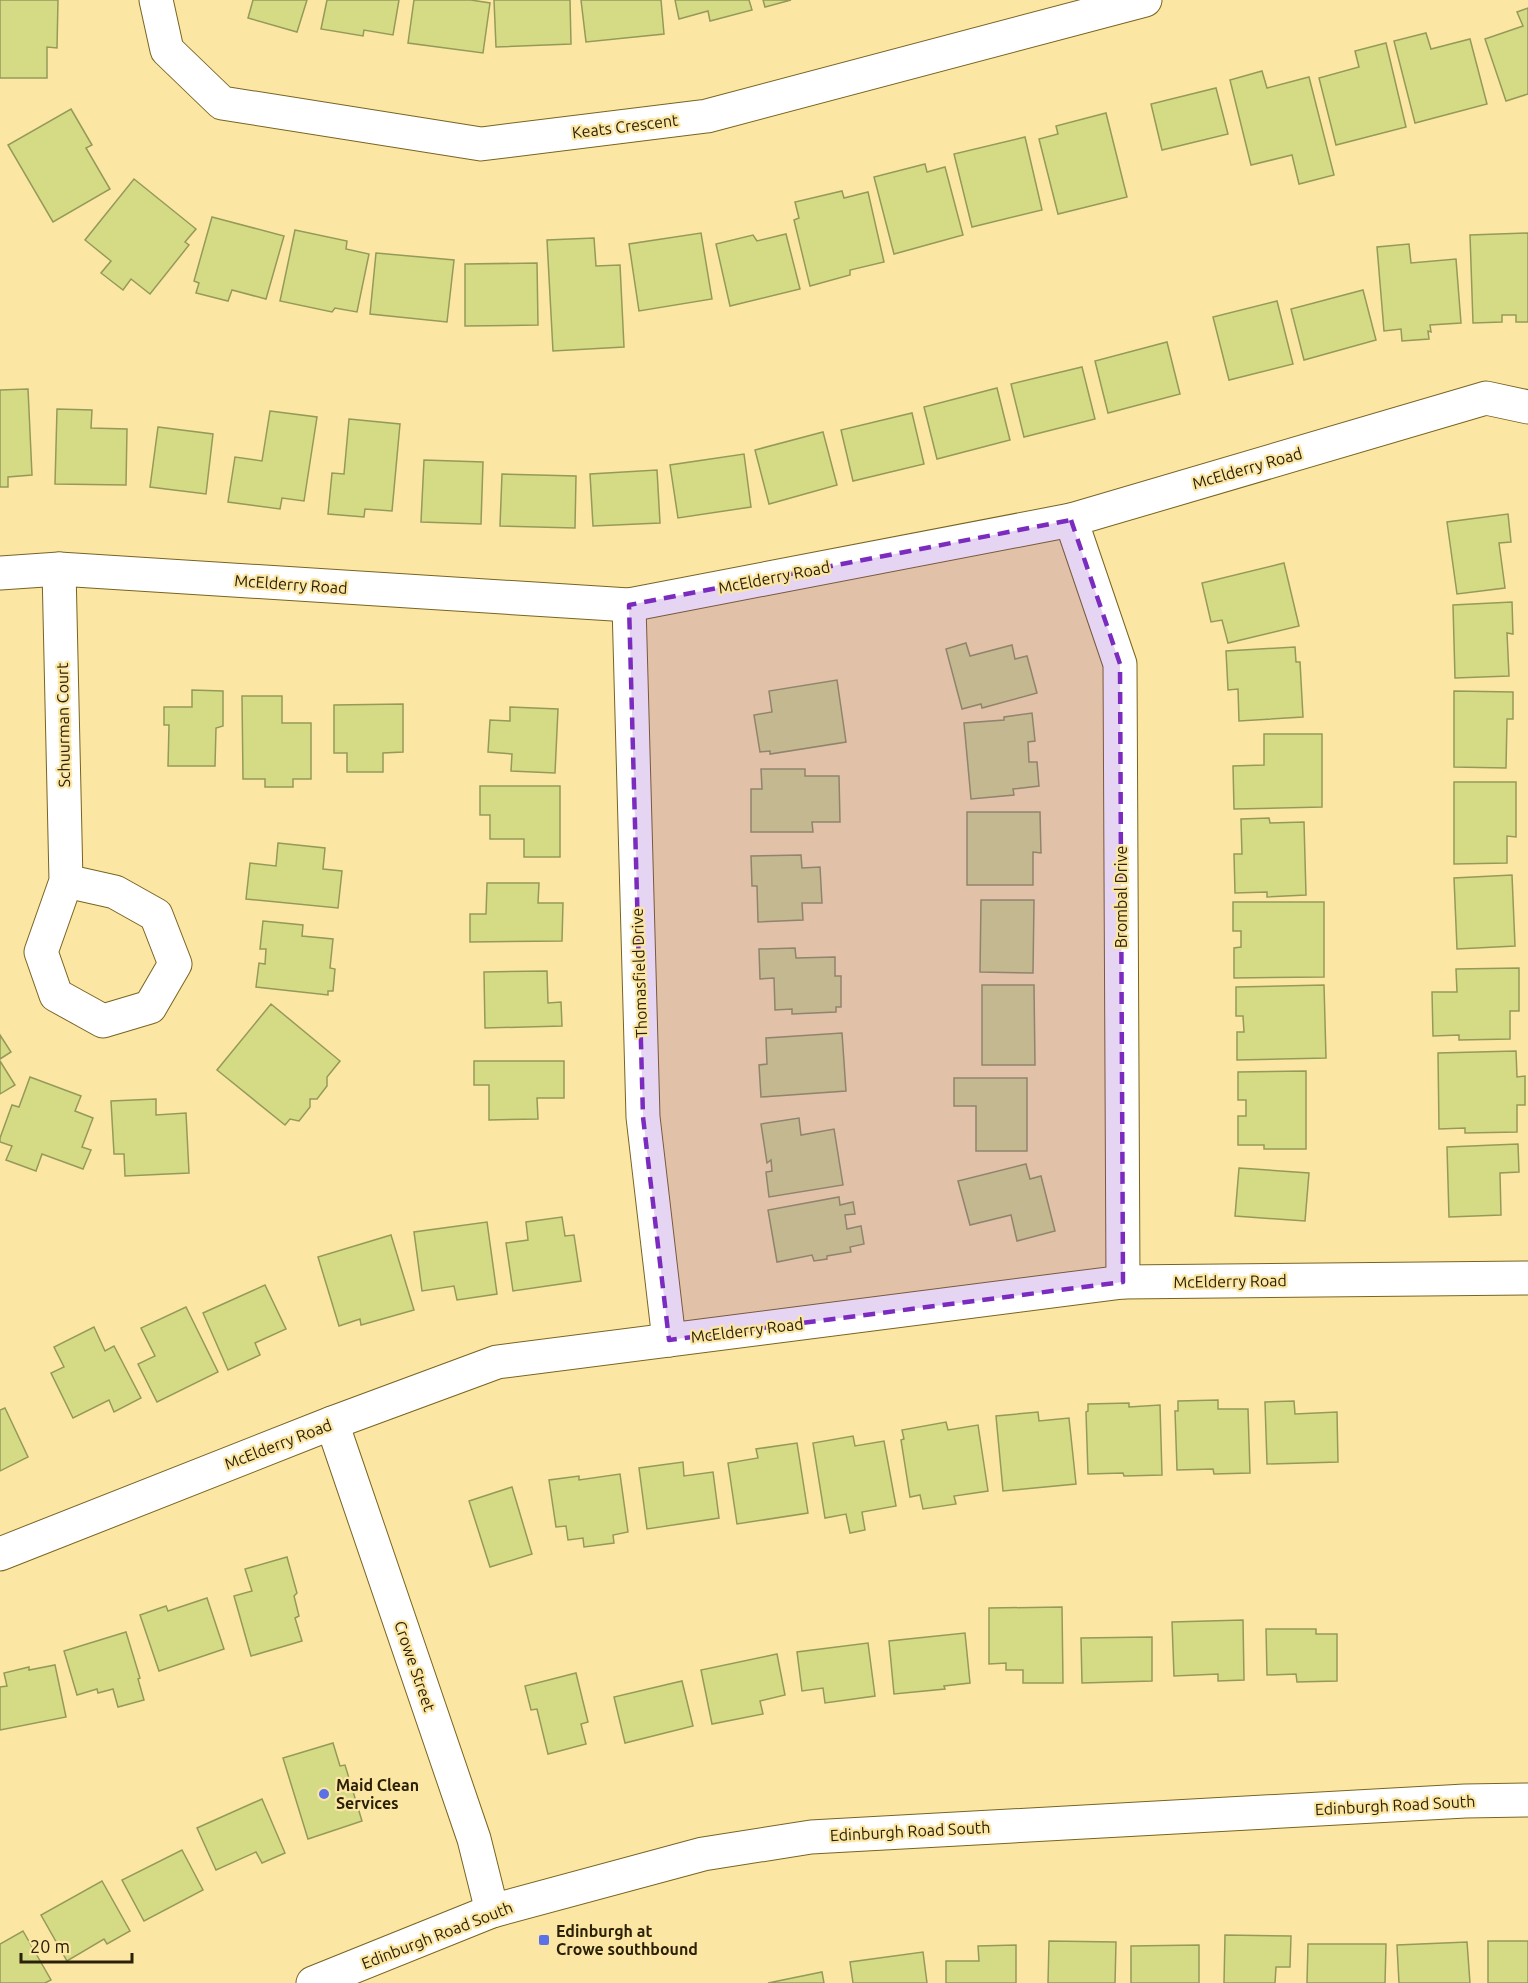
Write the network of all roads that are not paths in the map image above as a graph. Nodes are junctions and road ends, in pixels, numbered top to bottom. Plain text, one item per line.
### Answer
1 (156, 0) edge
2 (1145, 0) edge
3 (1528, 407) edge
4 (1071, 520) junction
5 (59, 569) junction
6 (0, 573) edge
7 (629, 605) junction
8 (66, 881) junction
9 (1528, 1278) edge
10 (1123, 1282) junction
11 (669, 1340) junction
12 (332, 1423) junction
13 (0, 1554) edge
14 (1528, 1800) edge
15 (492, 1911) junction
16 (313, 1983) edge

1 - 2 street, Keats Crescent
3 - 4 street, McElderry Road
4 - 7 street, McElderry Road
4 - 10 street, Brombal Drive
5 - 6 street, McElderry Road
5 - 7 street, McElderry Road
5 - 8 street, Schuurman Court
7 - 11 street, Thomasfield Drive
8 - 8 street, Schuurman Court
9 - 10 street, McElderry Road
10 - 11 street, McElderry Road
11 - 12 street, McElderry Road
12 - 13 street, McElderry Road
12 - 15 street, Crowe Street
14 - 15 street, Edinburgh Road South
15 - 16 street, Edinburgh Road South

